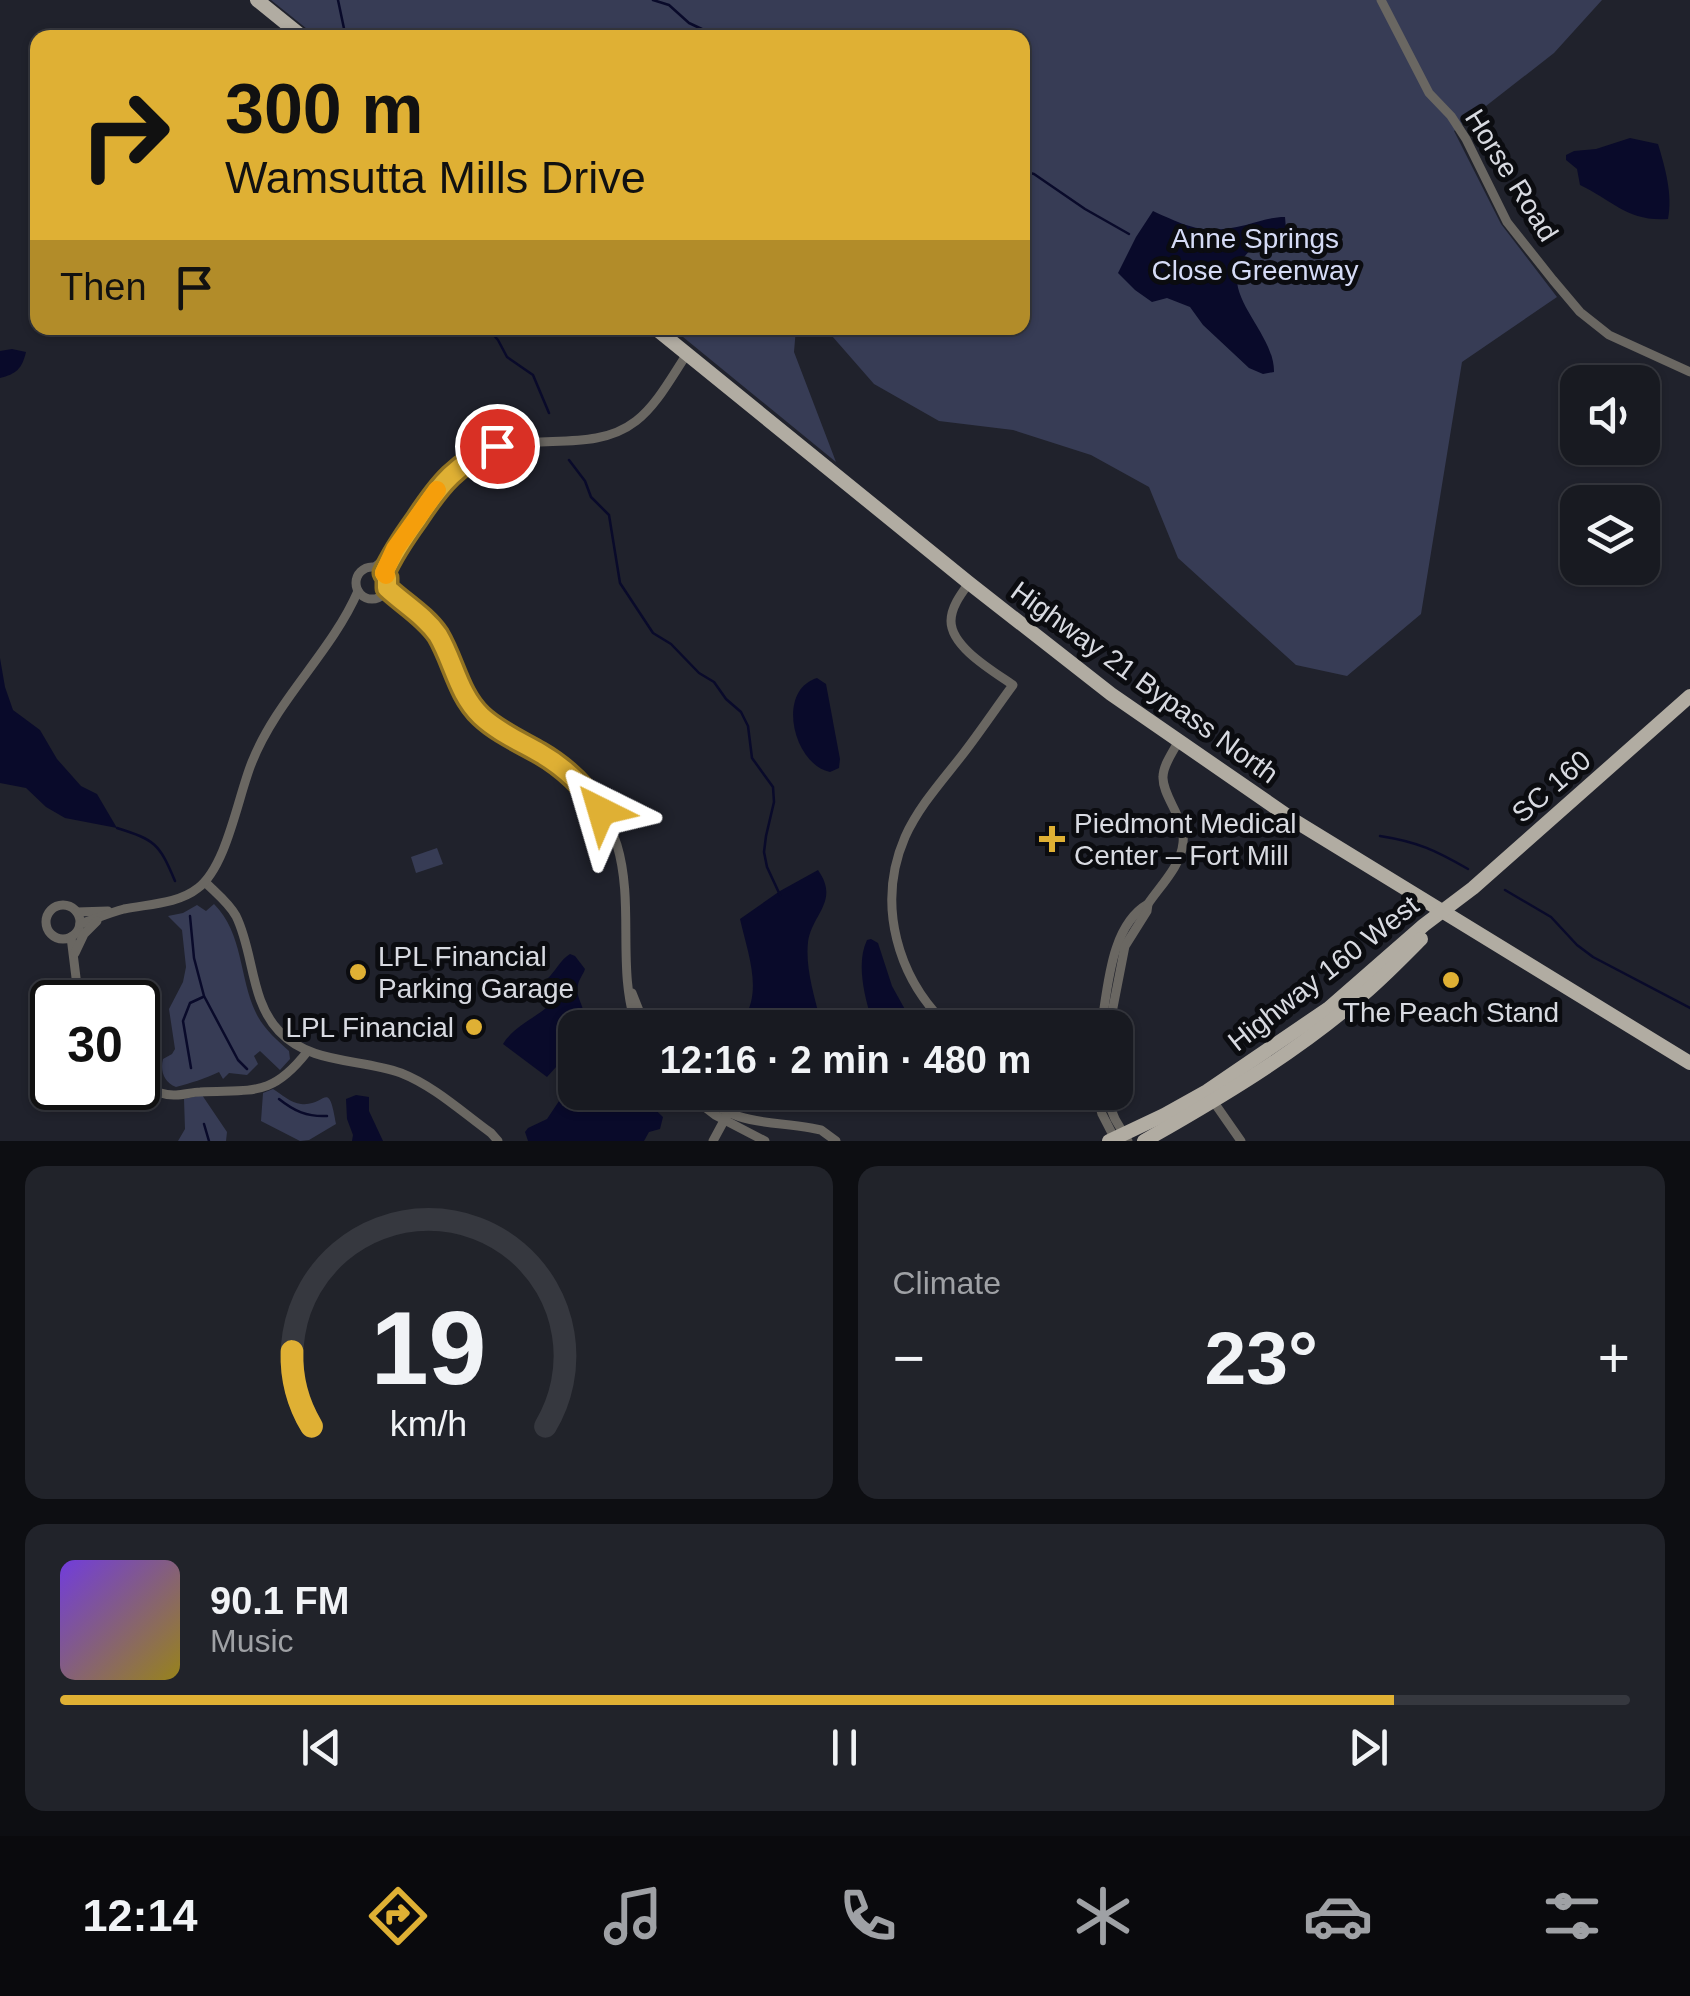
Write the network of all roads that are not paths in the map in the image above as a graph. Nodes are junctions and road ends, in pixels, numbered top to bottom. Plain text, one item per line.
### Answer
1 (258, 0) edge
2 (1381, 0) edge
3 (294, 30) edge
4 (664, 335) edge
5 (687, 354) junction
6 (1690, 372) edge
7 (380, 570) junction
8 (968, 583) junction
9 (358, 591) junction
10 (385, 592) junction
11 (367, 599) junction
12 (347, 616) junction
13 (1690, 696) edge
14 (1178, 742) junction
15 (205, 882) junction
16 (121, 910) junction
17 (1444, 911) junction
18 (77, 912) junction
19 (104, 916) junction
20 (80, 924) junction
21 (65, 938) junction
22 (72, 960) junction
23 (1116, 967) junction
24 (74, 974) junction
25 (75, 980) edge
26 (630, 989) junction
27 (631, 1010) edge
28 (639, 1010) edge
29 (933, 1010) edge
30 (1105, 1010) edge
31 (1111, 1010) edge
32 (307, 1052) junction
33 (1690, 1063) edge
34 (160, 1092) edge
35 (1210, 1096) junction
36 (714, 1110) edge
37 (718, 1110) edge
38 (1101, 1110) edge
39 (1109, 1110) edge
40 (726, 1117) junction
41 (1120, 1139) edge
42 (498, 1141) edge
43 (713, 1141) edge
44 (765, 1141) edge
45 (836, 1141) edge
46 (1144, 1141) edge
47 (1241, 1141) edge

1 - 3 main road
2 - 6 street, Horse Road
4 - 5 main road, Highway 21 Bypass North
5 - 7 street
5 - 8 main road, Highway 21 Bypass North
7 - 9 street
7 - 10 street
8 - 14 main road, Highway 21 Bypass North
8 - 29 street
9 - 11 street
9 - 12 street
10 - 11 street
10 - 26 street
11 - 12 street
12 - 15 street
13 - 17 main road, SC 160 / SC 160
14 - 17 main road, Highway 21 Bypass North
14 - 23 street
15 - 16 street
15 - 32 street
16 - 18 street
16 - 19 street
17 - 33 main road, Highway 21 Bypass North
17 - 35 main road, Highway 160 West / SC 160
18 - 20 street
18 - 21 street
19 - 20 street
19 - 22 street
20 - 21 street
21 - 22 street
21 - 24 street
22 - 24 street
23 - 30 street
23 - 31 street
24 - 25 street
26 - 27 street
26 - 28 street
32 - 34 street
32 - 42 street
35 - 41 main road, Highway 160 West / SC 160
35 - 46 main road, Highway 160 West / SC 160
35 - 47 street
36 - 40 street
37 - 40 street
38 - 41 street
39 - 41 street
40 - 43 street
40 - 44 street
40 - 45 street

